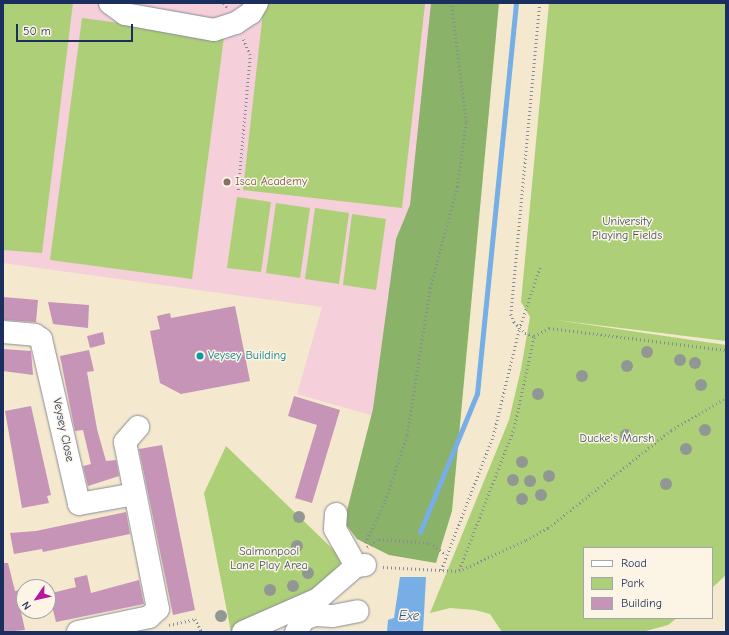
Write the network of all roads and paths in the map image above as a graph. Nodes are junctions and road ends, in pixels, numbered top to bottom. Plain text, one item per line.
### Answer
1 (110, 3) edge
2 (224, 3) edge
3 (257, 3) edge
4 (452, 3) edge
5 (540, 3) edge
6 (236, 23) junction
7 (238, 190) dead end
8 (540, 267) dead end
9 (519, 329) junction
10 (3, 332) edge
11 (534, 336) junction
12 (726, 350) edge
13 (726, 398) edge
14 (138, 427) dead end
15 (134, 494) junction
16 (336, 514) dead end
17 (446, 554) junction
18 (361, 561) junction
19 (396, 567) dead end
20 (441, 570) junction
21 (459, 571) junction
22 (358, 611) dead end
23 (155, 613) junction
24 (78, 632) edge
25 (202, 632) edge
26 (243, 632) edge
27 (297, 632) edge

1 - 6 street
2 - 6 path
3 - 6 street
4 - 18 path
5 - 9 path
6 - 7 path
8 - 9 path
9 - 11 path
9 - 17 path
10 - 15 street, Veysey Close
11 - 12 path
11 - 21 path
13 - 21 path
14 - 15 street
15 - 23 street
16 - 18 street
17 - 18 path
17 - 20 path
18 - 26 street
19 - 20 path
20 - 21 path
22 - 27 street
23 - 24 street
23 - 25 path

